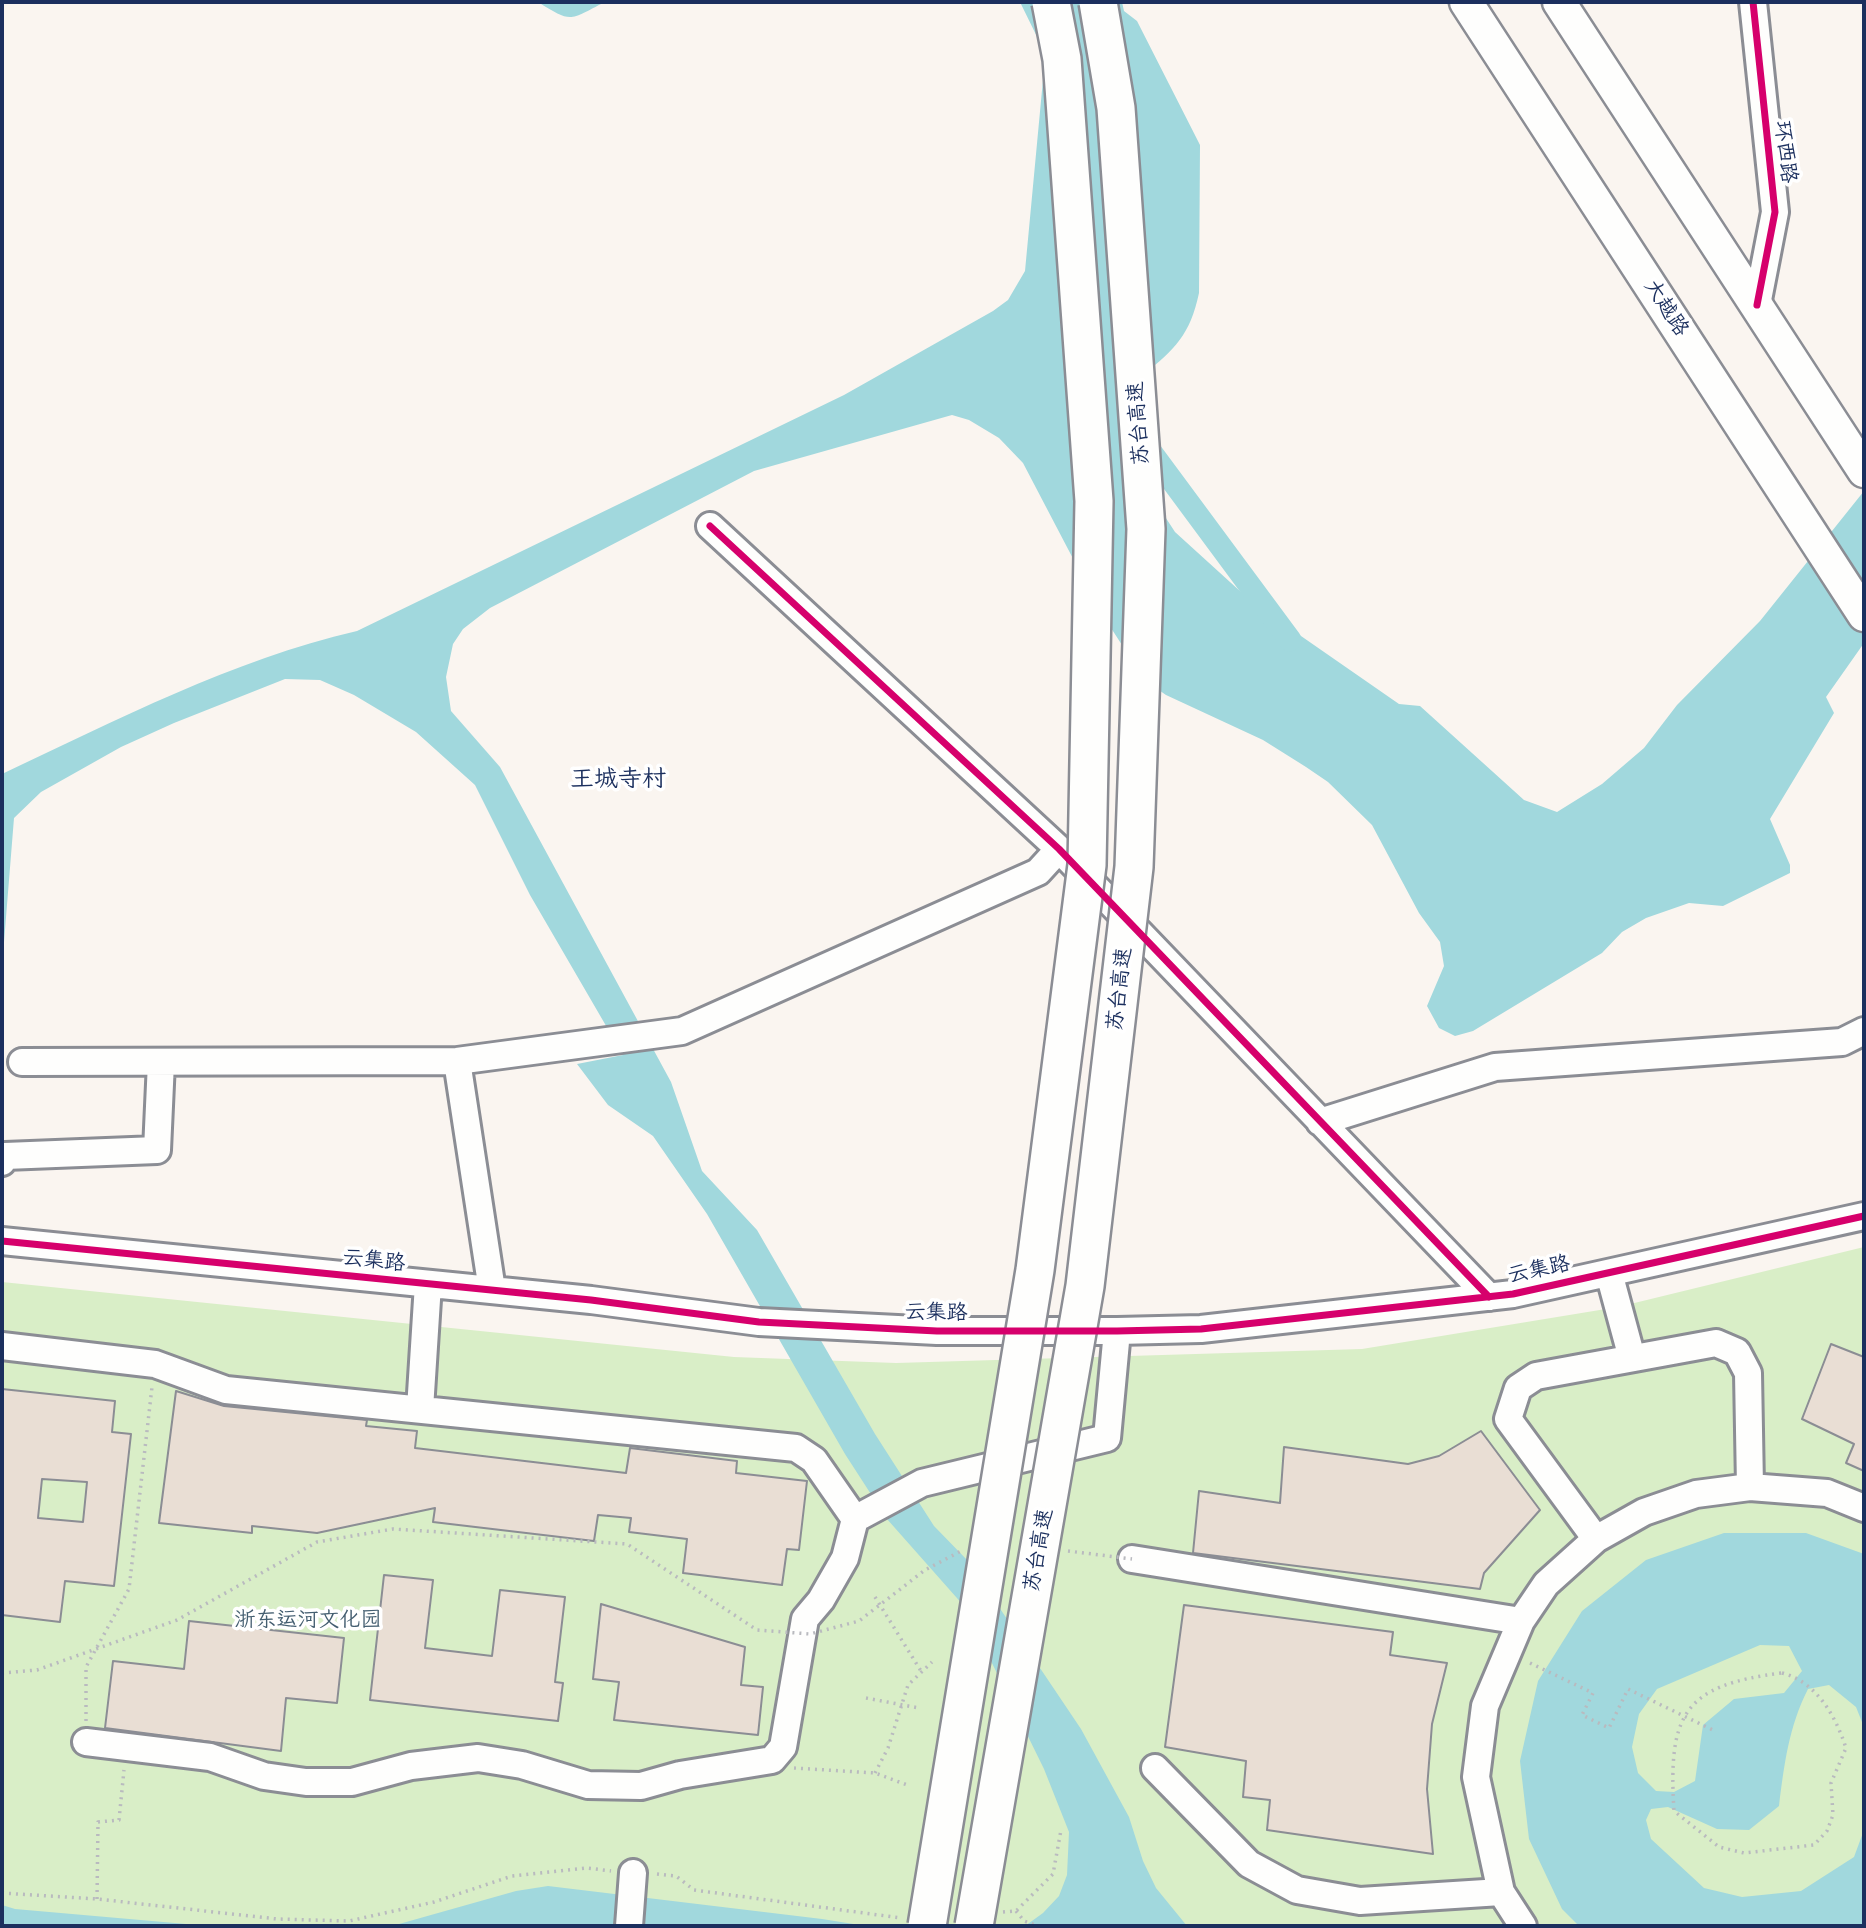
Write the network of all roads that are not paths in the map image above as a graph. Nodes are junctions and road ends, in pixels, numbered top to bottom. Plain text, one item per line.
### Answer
1 (1051, 2) edge
2 (1097, 2) edge
3 (1466, 2) edge
4 (1559, 2) edge
5 (1753, 2) edge
6 (1757, 305) junction
7 (1864, 471) edge
8 (710, 526) dead end
9 (1864, 615) edge
10 (1059, 849) junction
11 (1864, 1031) edge
12 (457, 1061) junction
13 (23, 1062) dead end
14 (161, 1062) junction
15 (1320, 1122) junction
16 (2, 1162) edge
17 (1864, 1216) edge
18 (2, 1241) edge
19 (1609, 1273) junction
20 (428, 1284) junction
21 (492, 1290) junction
22 (1489, 1297) junction
23 (1117, 1331) junction
24 (2, 1346) edge
25 (1632, 1358) junction
26 (420, 1409) junction
27 (1750, 1486) junction
28 (1864, 1508) edge
29 (855, 1519) junction
30 (1596, 1539) junction
31 (1132, 1559) road end
32 (1521, 1621) junction
33 (86, 1742) road end
34 (1155, 1768) dead end
35 (633, 1873) road end
36 (1501, 1892) junction
37 (982, 1919) edge
38 (920, 1922) edge
39 (629, 1926) edge
40 (1523, 1926) edge

1 - 38 highway, bridge
2 - 37 highway, 苏台高速, bridge
3 - 9 main road, 大越路
4 - 6 main road
5 - 6 street, 环西路
6 - 7 main road
8 - 10 street
10 - 12 street
10 - 15 street
11 - 15 street
12 - 14 street
12 - 21 street
13 - 14 street
14 - 16 street
15 - 22 street
17 - 19 street, 云集路
18 - 20 street, 云集路
19 - 22 street, 云集路
19 - 25 street
20 - 21 street, 云集路
20 - 26 street
21 - 23 street, 云集路
22 - 23 street, 云集路
23 - 29 street
24 - 26 street
25 - 27 street
25 - 30 street
26 - 29 street
27 - 28 street
27 - 30 street
29 - 33 street
30 - 32 street
31 - 32 street
32 - 36 street
34 - 36 street
35 - 39 street
36 - 40 street

